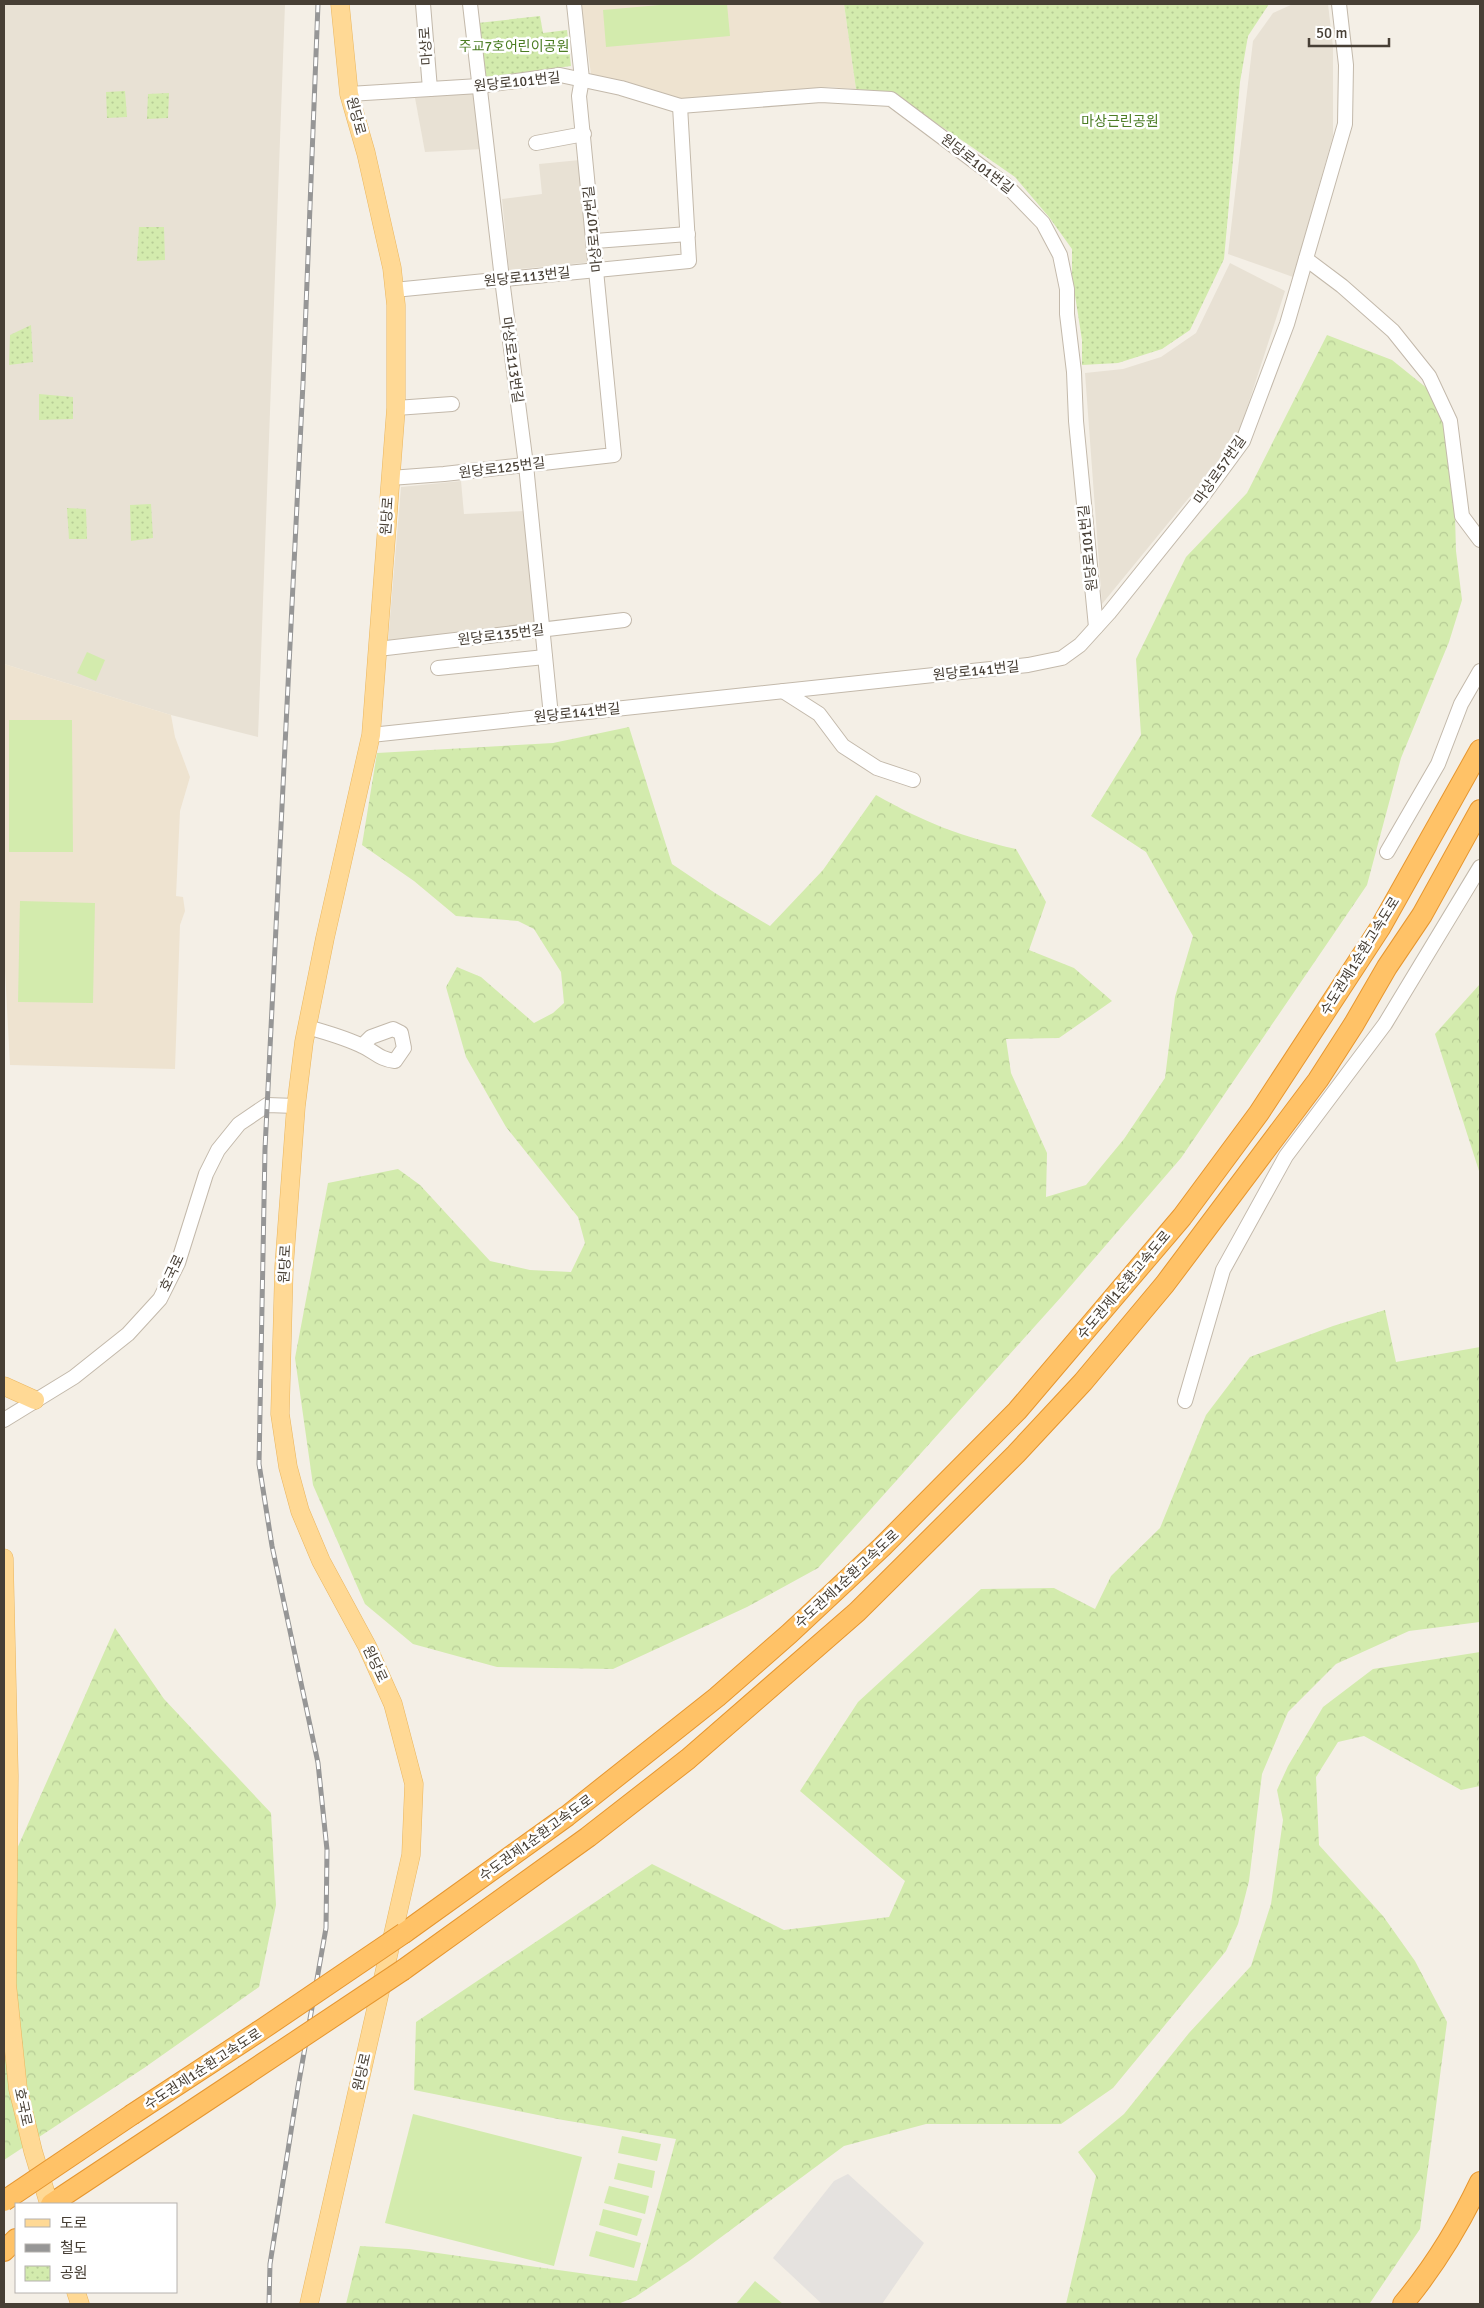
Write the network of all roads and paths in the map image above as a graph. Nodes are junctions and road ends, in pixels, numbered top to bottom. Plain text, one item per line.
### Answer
1 (340, 4) edge
2 (423, 4) edge
3 (470, 4) edge
4 (574, 4) edge
5 (1339, 4) edge
6 (582, 79) junction
7 (479, 86) junction
8 (430, 89) junction
9 (349, 94) junction
10 (680, 106) junction
11 (584, 134) junction
12 (536, 143) dead end
13 (688, 234) junction
14 (595, 241) junction
15 (1306, 260) junction
16 (598, 270) junction
17 (502, 279) junction
18 (394, 290) junction
19 (452, 404) dead end
20 (396, 408) junction
21 (614, 455) joint
22 (526, 464) junction
23 (390, 478) junction
24 (1480, 540) edge
25 (624, 620) dead end
26 (1096, 627) junction
27 (543, 631) junction
28 (378, 649) junction
29 (546, 657) junction
30 (438, 668) dead end
31 (1480, 671) edge
32 (783, 691) junction
33 (551, 716) junction
34 (371, 735) junction
35 (1480, 750) edge
36 (913, 780) dead end
37 (1480, 810) edge
38 (1387, 852) dead end
39 (1480, 867) edge
40 (307, 1027) junction
41 (362, 1046) dead end
42 (296, 1106) junction
43 (4, 1386) edge
44 (35, 1400) junction
45 (1185, 1401) dead end
46 (4, 1420) edge
47 (4, 1558) edge
48 (6, 1936) edge
49 (4, 2059) edge
50 (71, 2156) junction
51 (1480, 2182) edge
52 (4, 2187) edge
53 (4, 2201) edge
54 (54, 2202) edge
55 (41, 2203) edge
56 (15, 2229) edge
57 (4, 2236) edge
58 (15, 2240) edge
59 (4, 2251) edge
60 (309, 2304) edge
61 (1403, 2304) edge

1 - 9 main road, 원당로
2 - 8 street, 마상로
3 - 7 street, 마상로113번길
4 - 6 street, 마상로107번길
5 - 15 street, 마상로57번길
6 - 7 street, 원당로101번길
6 - 10 street, 원당로101번길
6 - 11 street, 마상로107번길
7 - 8 street, 원당로101번길
7 - 17 street, 마상로113번길
8 - 9 street, 원당로101번길
9 - 18 main road, 원당로
10 - 13 street
10 - 26 street, 원당로101번길
11 - 12 street
11 - 14 street, 마상로107번길
13 - 14 street
13 - 16 street, 원당로113번길
14 - 16 street, 마상로107번길
15 - 24 street
15 - 26 street, 마상로57번길
16 - 17 street, 원당로113번길
16 - 21 street, 마상로107번길
17 - 18 street, 원당로113번길
17 - 22 street, 마상로113번길
18 - 20 main road, 원당로
19 - 20 street
20 - 23 main road, 원당로
21 - 22 street, 원당로125번길
22 - 23 street, 원당로125번길
22 - 27 street, 마상로113번길
23 - 28 main road, 원당로
25 - 27 street, 원당로135번길
26 - 32 street, 원당로141번길
27 - 28 street, 원당로135번길
27 - 29 street, 마상로113번길
28 - 34 main road, 원당로
29 - 30 street
29 - 33 street, 마상로113번길
31 - 38 street
32 - 33 street, 원당로141번길
32 - 36 street
33 - 34 street, 원당로141번길
34 - 40 main road, 원당로
35 - 50 highway, 수도권제1순환고속도로, bridge
37 - 54 highway, 수도권제1순환고속도로, bridge
39 - 45 street
40 - 41 street
40 - 42 main road, 원당로
42 - 44 street, 호국로
42 - 60 main road, 원당로
43 - 44 main road
44 - 46 street, 호국로
47 - 48 main road, 호국로
48 - 54 main road, 호국로
49 - 55 main road, 호국로
50 - 52 highway, bridge
50 - 53 highway, 수도권제1순환고속도로, bridge
51 - 61 highway
56 - 57 highway
58 - 59 highway

